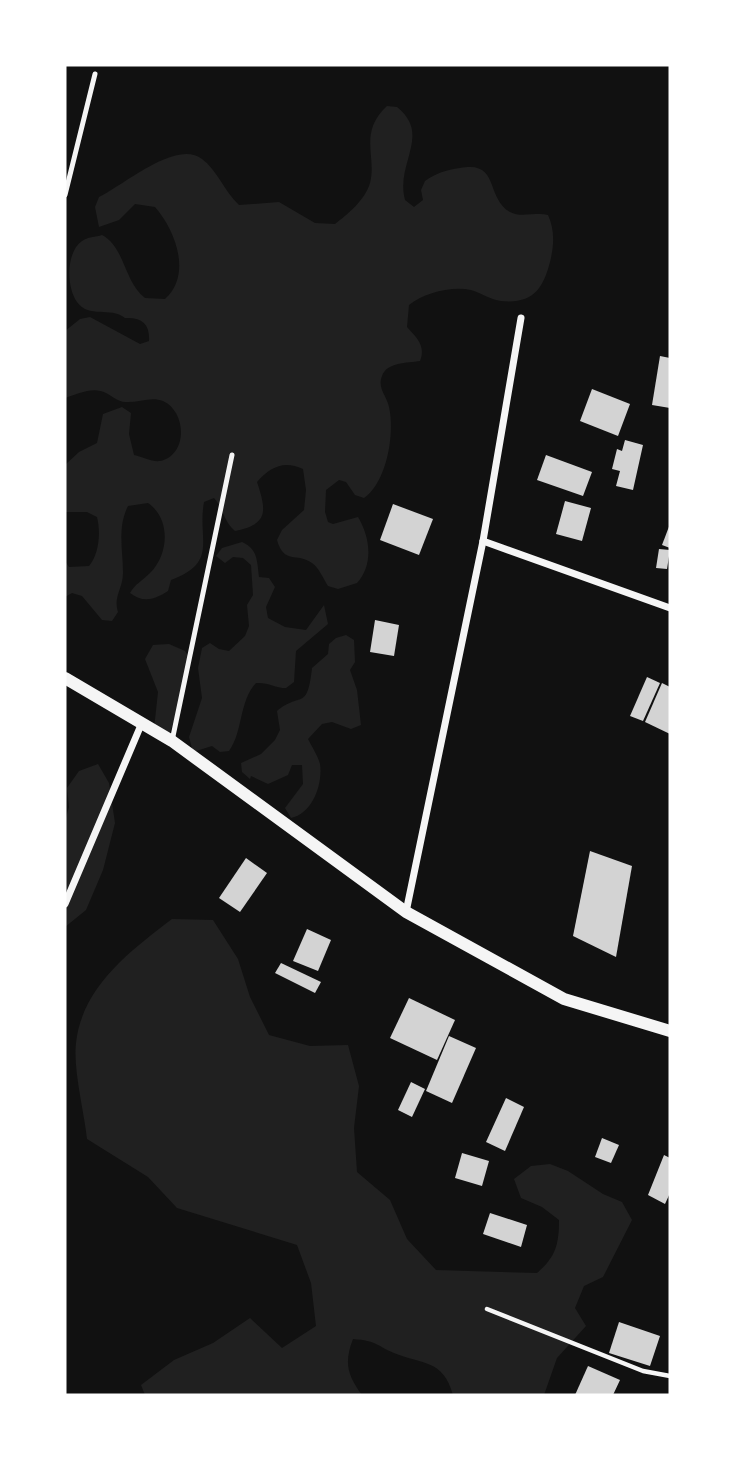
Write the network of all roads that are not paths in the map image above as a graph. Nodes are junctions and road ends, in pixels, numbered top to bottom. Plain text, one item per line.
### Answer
1 (95, 74) dead end
2 (65, 195) edge
3 (521, 318) dead end
4 (232, 455) dead end
5 (483, 541) junction
6 (670, 608) edge
7 (65, 678) edge
8 (141, 725) junction
9 (172, 741) junction
10 (65, 904) edge
11 (406, 912) junction
12 (670, 1031) edge

1 - 2 lane
3 - 5 street
4 - 9 lane
5 - 6 street
5 - 11 street
7 - 8 street
8 - 9 street
8 - 10 street
9 - 11 street
11 - 12 street

